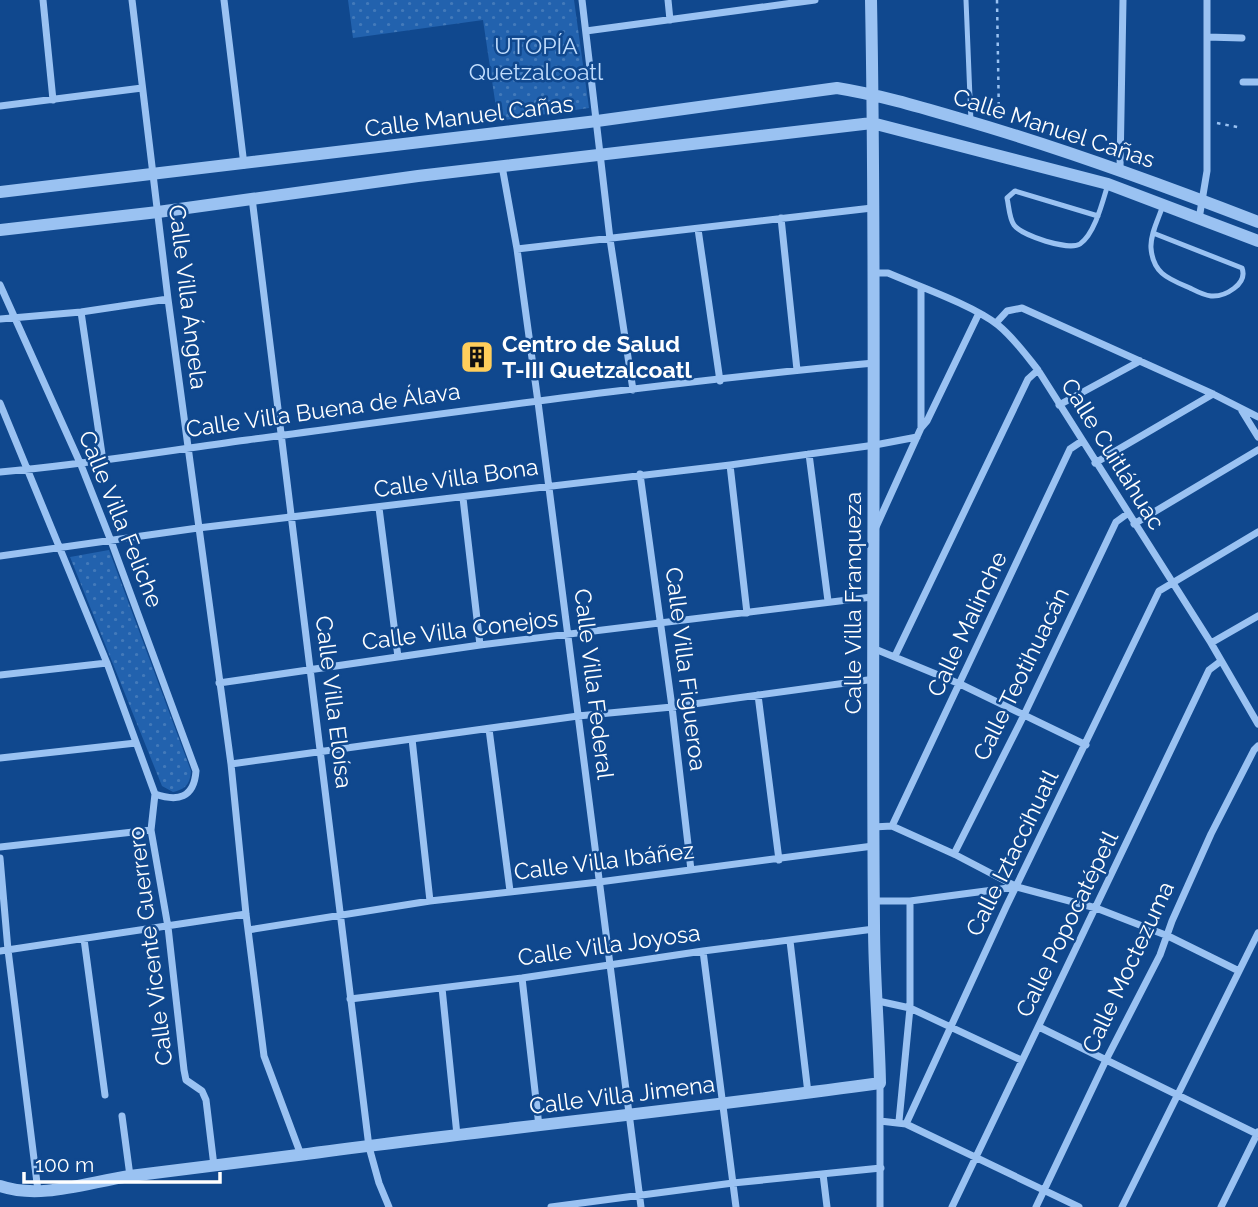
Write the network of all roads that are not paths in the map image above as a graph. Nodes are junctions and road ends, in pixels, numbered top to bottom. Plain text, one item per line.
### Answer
1 (43, 0) edge
2 (132, 0) edge
3 (224, 0) edge
4 (582, 0) edge
5 (668, 0) edge
6 (815, 0) edge
7 (871, 0) edge
8 (966, 0) edge
9 (1123, 0) edge
10 (1207, 0) edge
11 (753, 4) edge
12 (670, 20) junction
13 (586, 31) junction
14 (1207, 37) junction
15 (1242, 38) dead end
16 (1243, 82) dead end
17 (1258, 82) edge
18 (142, 88) junction
19 (873, 94) junction
20 (53, 100) junction
21 (0, 106) edge
22 (597, 121) junction
23 (971, 122) junction
24 (872, 123) junction
25 (602, 156) junction
26 (244, 164) junction
27 (502, 166) junction
28 (1120, 168) junction
29 (153, 176) junction
30 (1108, 184) junction
31 (0, 192) edge
32 (252, 198) junction
33 (1203, 201) junction
34 (1163, 205) junction
35 (872, 208) junction
36 (158, 212) junction
37 (1098, 216) junction
38 (781, 218) junction
39 (1198, 219) junction
40 (1258, 222) edge
41 (698, 229) junction
42 (0, 230) edge
43 (1153, 233) junction
44 (610, 239) junction
45 (1258, 241) edge
46 (517, 249) junction
47 (875, 273) junction
48 (0, 285) edge
49 (921, 287) junction
50 (168, 299) junction
51 (81, 312) junction
52 (979, 313) junction
53 (15, 316) junction
54 (0, 319) edge
55 (996, 323) junction
56 (1140, 360) junction
57 (875, 363) junction
58 (797, 370) junction
59 (1038, 370) junction
60 (720, 381) junction
61 (633, 390) junction
62 (1213, 394) junction
63 (538, 401) junction
64 (0, 403) edge
65 (1059, 405) junction
66 (1241, 409) junction
67 (1258, 417) edge
68 (920, 428) junction
69 (281, 435) junction
70 (916, 437) junction
71 (1258, 437) edge
72 (1082, 442) junction
73 (875, 445) junction
74 (188, 447) junction
75 (1258, 450) edge
76 (809, 454) junction
77 (103, 461) junction
78 (1095, 463) junction
79 (81, 464) junction
80 (730, 465) junction
81 (28, 470) junction
82 (0, 472) edge
83 (640, 474) junction
84 (548, 485) junction
85 (463, 498) junction
86 (379, 508) junction
87 (1127, 514) junction
88 (290, 517) junction
89 (1134, 524) junction
90 (198, 528) junction
91 (874, 531) junction
92 (1258, 532) edge
93 (111, 541) junction
94 (60, 548) junction
95 (0, 556) edge
96 (1172, 582) junction
97 (873, 597) junction
98 (828, 601) junction
99 (747, 613) junction
100 (1258, 616) edge
101 (661, 625) junction
102 (568, 635) junction
103 (1210, 643) junction
104 (480, 645) junction
105 (875, 649) junction
106 (895, 656) junction
107 (398, 657) junction
108 (1221, 662) junction
109 (107, 663) junction
110 (311, 668) junction
111 (0, 675) edge
112 (875, 679) junction
113 (219, 683) junction
114 (960, 684) junction
115 (758, 695) junction
116 (1258, 702) edge
117 (672, 707) junction
118 (1249, 708) junction
119 (1024, 715) junction
120 (578, 716) junction
121 (1258, 724) edge
122 (489, 729) junction
123 (412, 739) junction
124 (136, 743) junction
125 (1086, 745) junction
126 (1258, 746) edge
127 (321, 752) junction
128 (0, 758) edge
129 (231, 764) junction
130 (155, 794) junction
131 (892, 826) junction
132 (873, 827) junction
133 (151, 830) junction
134 (873, 846) junction
135 (0, 847) edge
136 (954, 854) junction
137 (0, 858) edge
138 (779, 860) junction
139 (691, 870) junction
140 (599, 882) junction
141 (1017, 887) junction
142 (510, 891) junction
143 (430, 901) junction
144 (874, 901) junction
145 (910, 901) junction
146 (1096, 908) junction
147 (246, 914) junction
148 (340, 916) junction
149 (168, 927) junction
150 (874, 929) junction
151 (248, 930) junction
152 (1258, 933) edge
153 (1168, 936) junction
154 (84, 939) junction
155 (790, 941) junction
156 (4, 950) edge
157 (703, 951) junction
158 (610, 965) junction
159 (1239, 971) junction
160 (522, 978) junction
161 (442, 988) junction
162 (350, 999) junction
163 (878, 1001) junction
164 (910, 1008) junction
165 (1038, 1027) junction
166 (951, 1028) junction
167 (1021, 1060) junction
168 (1106, 1060) junction
169 (880, 1083) junction
170 (808, 1093) junction
171 (104, 1095) dead end
172 (1177, 1095) junction
173 (724, 1105) junction
174 (629, 1115) junction
175 (122, 1116) dead end
176 (880, 1121) junction
177 (903, 1122) junction
178 (539, 1126) junction
179 (1258, 1133) edge
180 (457, 1135) junction
181 (369, 1147) junction
182 (301, 1155) junction
183 (976, 1159) junction
184 (214, 1167) junction
185 (881, 1168) junction
186 (823, 1174) junction
187 (130, 1176) junction
188 (733, 1184) junction
189 (0, 1186) edge
190 (1045, 1189) junction
191 (38, 1192) junction
192 (639, 1196) junction
193 (389, 1207) edge
194 (551, 1207) edge
195 (641, 1207) edge
196 (736, 1207) edge
197 (827, 1207) edge
198 (880, 1207) edge
199 (952, 1207) edge
200 (1037, 1207) edge
201 (1079, 1207) edge
202 (1122, 1207) edge
203 (1221, 1207) edge

1 - 20 street
2 - 18 street, Calle Villa Ángela
3 - 26 street
4 - 13 street
5 - 12 street
6 - 11 street
7 - 19 street, Calle Villa Franqueza
8 - 23 lane
9 - 28 street
10 - 14 street
11 - 12 street
12 - 13 street
13 - 22 street
14 - 15 street
14 - 33 street
16 - 17 street
18 - 20 street
18 - 29 street, Calle Villa Ángela
19 - 22 street, Calle Manuel Cañas
19 - 23 street, Calle Manuel Cañas
19 - 24 street, Calle Villa Franqueza
20 - 21 street
22 - 25 street
22 - 26 street, Calle Manuel Cañas
23 - 28 street, Calle Manuel Cañas
24 - 25 street, Calle Manuel Cañas
24 - 30 street, Calle Manuel Cañas
24 - 35 street, Calle Villa Franqueza
25 - 27 street, Calle Manuel Cañas
25 - 44 street
26 - 29 street, Calle Manuel Cañas
27 - 32 street, Calle Manuel Cañas
27 - 46 street, Calle Villa Federal
28 - 33 street, Calle Manuel Cañas
29 - 31 street, Calle Manuel Cañas
29 - 36 street, Calle Villa Ángela
30 - 34 street, Calle Manuel Cañas
30 - 37 lane
32 - 36 street, Calle Manuel Cañas
32 - 69 street, Calle Villa Eloísa
33 - 39 street
33 - 40 street, Calle Manuel Cañas
34 - 39 street, Calle Manuel Cañas
34 - 43 lane
35 - 38 street
35 - 47 street, Calle Villa Franqueza
36 - 42 street, Calle Manuel Cañas
36 - 50 street, Calle Villa Ángela
37 - 37 lane
38 - 41 street
38 - 58 street
39 - 45 street, Calle Manuel Cañas
41 - 44 street
41 - 60 street
43 - 43 lane
44 - 46 street
44 - 61 street
46 - 63 street, Calle Villa Federal
47 - 49 street, Calle Cuitláhuac
47 - 57 street, Calle Villa Franqueza
48 - 53 street, Calle Villa Feliche
49 - 52 street, Calle Cuitláhuac
49 - 68 street
50 - 51 street
50 - 74 street, Calle Villa Ángela
51 - 53 street
51 - 77 street
52 - 55 street, Calle Cuitláhuac
52 - 68 street
53 - 54 street
53 - 79 street, Calle Villa Feliche
55 - 56 street
55 - 59 street, Calle Cuitláhuac
56 - 62 street
56 - 65 street
57 - 58 street, Calle Villa Buena de Álava
57 - 73 street, Calle Villa Franqueza
58 - 60 street, Calle Villa Buena de Álava
59 - 65 street, Calle Cuitláhuac
59 - 106 street
60 - 61 street, Calle Villa Buena de Álava
61 - 63 street, Calle Villa Buena de Álava
62 - 66 street
62 - 78 street
63 - 69 street, Calle Villa Buena de Álava
63 - 84 street, Calle Villa Federal
64 - 81 street
65 - 72 street, Calle Cuitláhuac
66 - 67 street
66 - 71 street
68 - 70 street
69 - 74 street, Calle Villa Buena de Álava
69 - 88 street, Calle Villa Eloísa
70 - 73 street, Calle Villa Bona
70 - 91 street
72 - 78 street, Calle Cuitláhuac
72 - 114 street, Calle Malinche
73 - 76 street, Calle Villa Bona
73 - 91 street, Calle Villa Franqueza
74 - 77 street, Calle Villa Buena de Álava
74 - 90 street, Calle Villa Ángela
75 - 89 street
76 - 80 street, Calle Villa Bona
76 - 98 street
77 - 79 street, Calle Villa Buena de Álava
78 - 87 street, Calle Cuitláhuac
79 - 81 street, Calle Villa Buena de Álava
79 - 93 street, Calle Villa Feliche
80 - 83 street, Calle Villa Bona
80 - 99 street
81 - 82 street, Calle Villa Buena de Álava
81 - 94 street
83 - 84 street, Calle Villa Bona
83 - 101 street, Calle Villa Figueroa
84 - 85 street, Calle Villa Bona
84 - 102 street, Calle Villa Federal
85 - 86 street, Calle Villa Bona
85 - 104 street
86 - 88 street, Calle Villa Bona
86 - 107 street
87 - 89 street, Calle Cuitláhuac
87 - 119 street, Calle Teotihuacán
88 - 90 street, Calle Villa Bona
88 - 110 street, Calle Villa Eloísa
89 - 96 street, Calle Cuitláhuac
90 - 93 street, Calle Villa Bona
90 - 113 street, Calle Villa Ángela
91 - 97 street, Calle Villa Franqueza
92 - 96 street
93 - 94 street, Calle Villa Bona
93 - 130 street, Calle Villa Feliche
94 - 95 street, Calle Villa Bona
94 - 109 street
96 - 103 street, Calle Cuitláhuac
96 - 125 street, Calle Iztaccíhuatl
97 - 98 street, Calle Villa Conejos
97 - 105 street, Calle Villa Franqueza
98 - 99 street, Calle Villa Conejos
99 - 101 street, Calle Villa Conejos
100 - 103 street
101 - 102 street, Calle Villa Conejos
101 - 117 street, Calle Villa Figueroa
102 - 104 street, Calle Villa Conejos
102 - 120 street, Calle Villa Federal
103 - 108 street, Calle Cuitláhuac
104 - 107 street, Calle Villa Conejos
105 - 106 street
105 - 112 street, Calle Villa Franqueza
106 - 114 street
107 - 110 street, Calle Villa Conejos
108 - 118 street, Calle Cuitláhuac
108 - 146 street, Calle Popocatépetl
109 - 111 street
109 - 124 street
110 - 113 street, Calle Villa Conejos
110 - 127 street, Calle Villa Eloísa
112 - 115 street
112 - 132 street, Calle Villa Franqueza
113 - 129 street, Calle Villa Ángela
114 - 119 street
114 - 131 street, Calle Malinche
115 - 117 street
115 - 138 street
116 - 118 street
117 - 120 street
117 - 139 street, Calle Villa Figueroa
118 - 121 street, Calle Cuitláhuac
119 - 125 street
119 - 136 street, Calle Teotihuacán
120 - 122 street
120 - 140 street, Calle Villa Federal
122 - 123 street
122 - 142 street
123 - 127 street
123 - 143 street
124 - 128 street
124 - 130 street
125 - 141 street, Calle Iztaccíhuatl
126 - 153 street, Calle Moctezuma
127 - 129 street
127 - 148 street, Calle Villa Eloísa
129 - 147 street
130 - 133 street, Calle Vicente Guerrero
131 - 132 street
131 - 136 street
132 - 134 street, Calle Villa Franqueza
133 - 135 street
133 - 149 street, Calle Vicente Guerrero
134 - 138 street, Calle Villa Ibáñez
134 - 144 street, Calle Villa Franqueza
136 - 141 street
137 - 156 street
138 - 139 street, Calle Villa Ibáñez
139 - 140 street, Calle Villa Ibáñez
140 - 142 street, Calle Villa Ibáñez
140 - 158 street, Calle Villa Federal
141 - 145 street
141 - 146 street
141 - 166 street, Calle Iztaccíhuatl
142 - 143 street, Calle Villa Ibáñez
143 - 148 street, Calle Villa Ibáñez
144 - 145 street
144 - 150 street, Calle Villa Franqueza
145 - 164 street
146 - 153 street
146 - 165 street, Calle Popocatépetl
147 - 149 street
147 - 151 street
148 - 151 street, Calle Villa Ibáñez
148 - 162 street, Calle Villa Eloísa
149 - 154 street
149 - 184 street, Calle Vicente Guerrero
150 - 155 street, Calle Villa Joyosa
150 - 163 street, Calle Villa Franqueza
151 - 182 street
152 - 159 street
153 - 159 street
153 - 168 street, Calle Moctezuma
154 - 156 street
154 - 171 street
155 - 157 street, Calle Villa Joyosa
155 - 170 street
156 - 191 street
157 - 158 street, Calle Villa Joyosa
157 - 173 street
158 - 160 street, Calle Villa Joyosa
158 - 174 street, Calle Villa Federal
159 - 172 street
160 - 161 street, Calle Villa Joyosa
160 - 178 street
161 - 162 street, Calle Villa Joyosa
161 - 180 street
162 - 181 street, Calle Villa Eloísa
163 - 164 street
163 - 169 street, Calle Villa Franqueza
164 - 166 street
164 - 177 street
165 - 167 street, Calle Popocatépetl
165 - 168 street
166 - 167 street
166 - 177 street, Calle Iztaccíhuatl
167 - 183 street, Calle Popocatépetl
168 - 172 street
168 - 190 street, Calle Moctezuma
169 - 170 street, Calle Villa Jimena
169 - 176 street, Calle Villa Franqueza
170 - 173 street, Calle Villa Jimena
172 - 179 street
172 - 202 street
173 - 174 street, Calle Villa Jimena
173 - 188 street
174 - 178 street, Calle Villa Jimena
174 - 192 street, Calle Villa Federal
175 - 187 street
176 - 177 street
176 - 185 street, Calle Villa Franqueza
177 - 183 street
178 - 180 street, Calle Villa Jimena
179 - 203 street
180 - 181 street, Calle Villa Jimena
181 - 182 street, Calle Villa Jimena
181 - 193 street, Calle Villa Eloísa
182 - 184 street, Calle Villa Jimena
183 - 190 street
183 - 199 street, Calle Popocatépetl
184 - 187 street, Calle Villa Jimena
185 - 186 street
185 - 198 street, Calle Villa Franqueza
186 - 188 street
186 - 197 street
187 - 191 street, Calle Villa Jimena
188 - 192 street
188 - 196 street
189 - 191 street, Calle Villa Jimena
190 - 200 street, Calle Moctezuma
190 - 201 street
192 - 194 street
192 - 195 street, Calle Villa Federal

